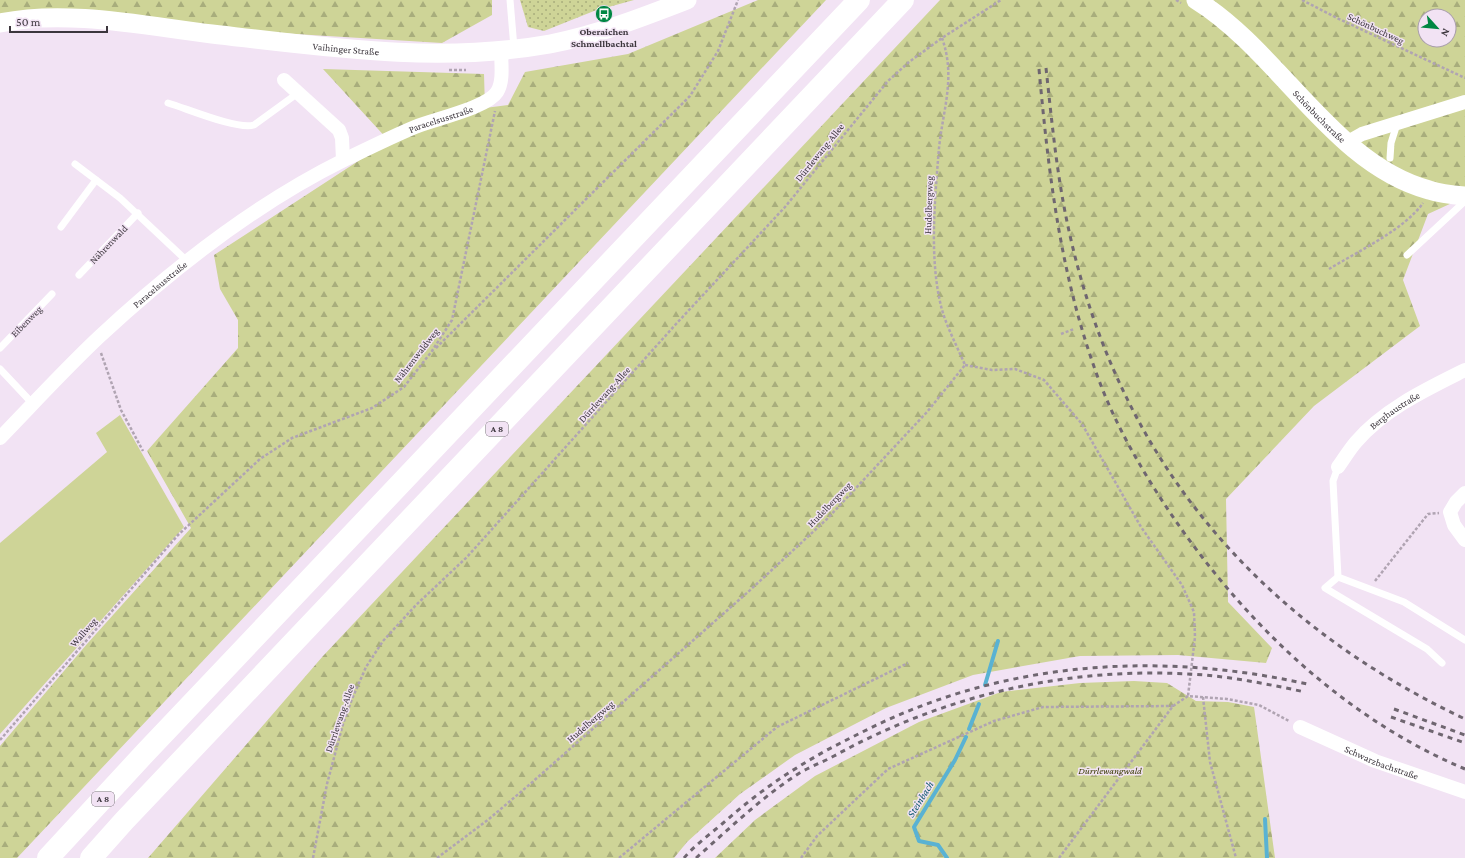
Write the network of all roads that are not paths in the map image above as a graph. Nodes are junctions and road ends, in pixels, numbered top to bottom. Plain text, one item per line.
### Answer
1 (510, 0) edge
2 (687, 0) edge
3 (859, 0) edge
4 (903, 0) edge
5 (1196, 0) edge
6 (0, 23) edge
7 (508, 49) junction
8 (284, 80) dead end
9 (298, 93) junction
10 (1465, 102) edge
11 (168, 103) dead end
12 (1397, 124) junction
13 (1346, 143) junction
14 (1390, 158) dead end
15 (344, 160) junction
16 (75, 164) dead end
17 (96, 180) junction
18 (1465, 196) edge
19 (1465, 201) edge
20 (138, 213) junction
21 (61, 227) dead end
22 (1407, 255) dead end
23 (187, 261) junction
24 (79, 275) dead end
25 (52, 294) dead end
26 (0, 348) edge
27 (0, 368) edge
28 (1465, 370) edge
29 (33, 404) junction
30 (0, 438) edge
31 (1338, 467) joint
32 (1465, 493) edge
33 (1465, 540) edge
34 (1338, 577) junction
35 (1465, 640) edge
36 (1442, 663) dead end
37 (1300, 727) road end
38 (1465, 792) edge
39 (48, 858) edge
40 (91, 858) edge

1 - 7 lane
2 - 7 main road, Vaihinger Straße
3 - 39 highway, A 8
4 - 40 highway, A 8
5 - 13 main road, Schönbuchstraße
6 - 7 main road, Vaihinger Straße
7 - 15 street, Paracelsusstraße
8 - 9 street
9 - 11 lane
9 - 15 street
10 - 12 street
12 - 13 street
12 - 14 lane
13 - 18 main road, Schönbuchstraße
15 - 23 street, Paracelsusstraße
16 - 17 lane
17 - 20 lane
17 - 21 lane
19 - 22 lane
20 - 23 lane
20 - 24 lane, Nährenwald
23 - 29 street, Paracelsusstraße
25 - 26 lane, Eibenweg
27 - 29 lane
28 - 31 street, Berghaustraße
29 - 30 street, Paracelsusstraße
31 - 34 lane
32 - 33 street
34 - 35 lane
34 - 36 lane
37 - 38 street, Schwarzbachstraße

